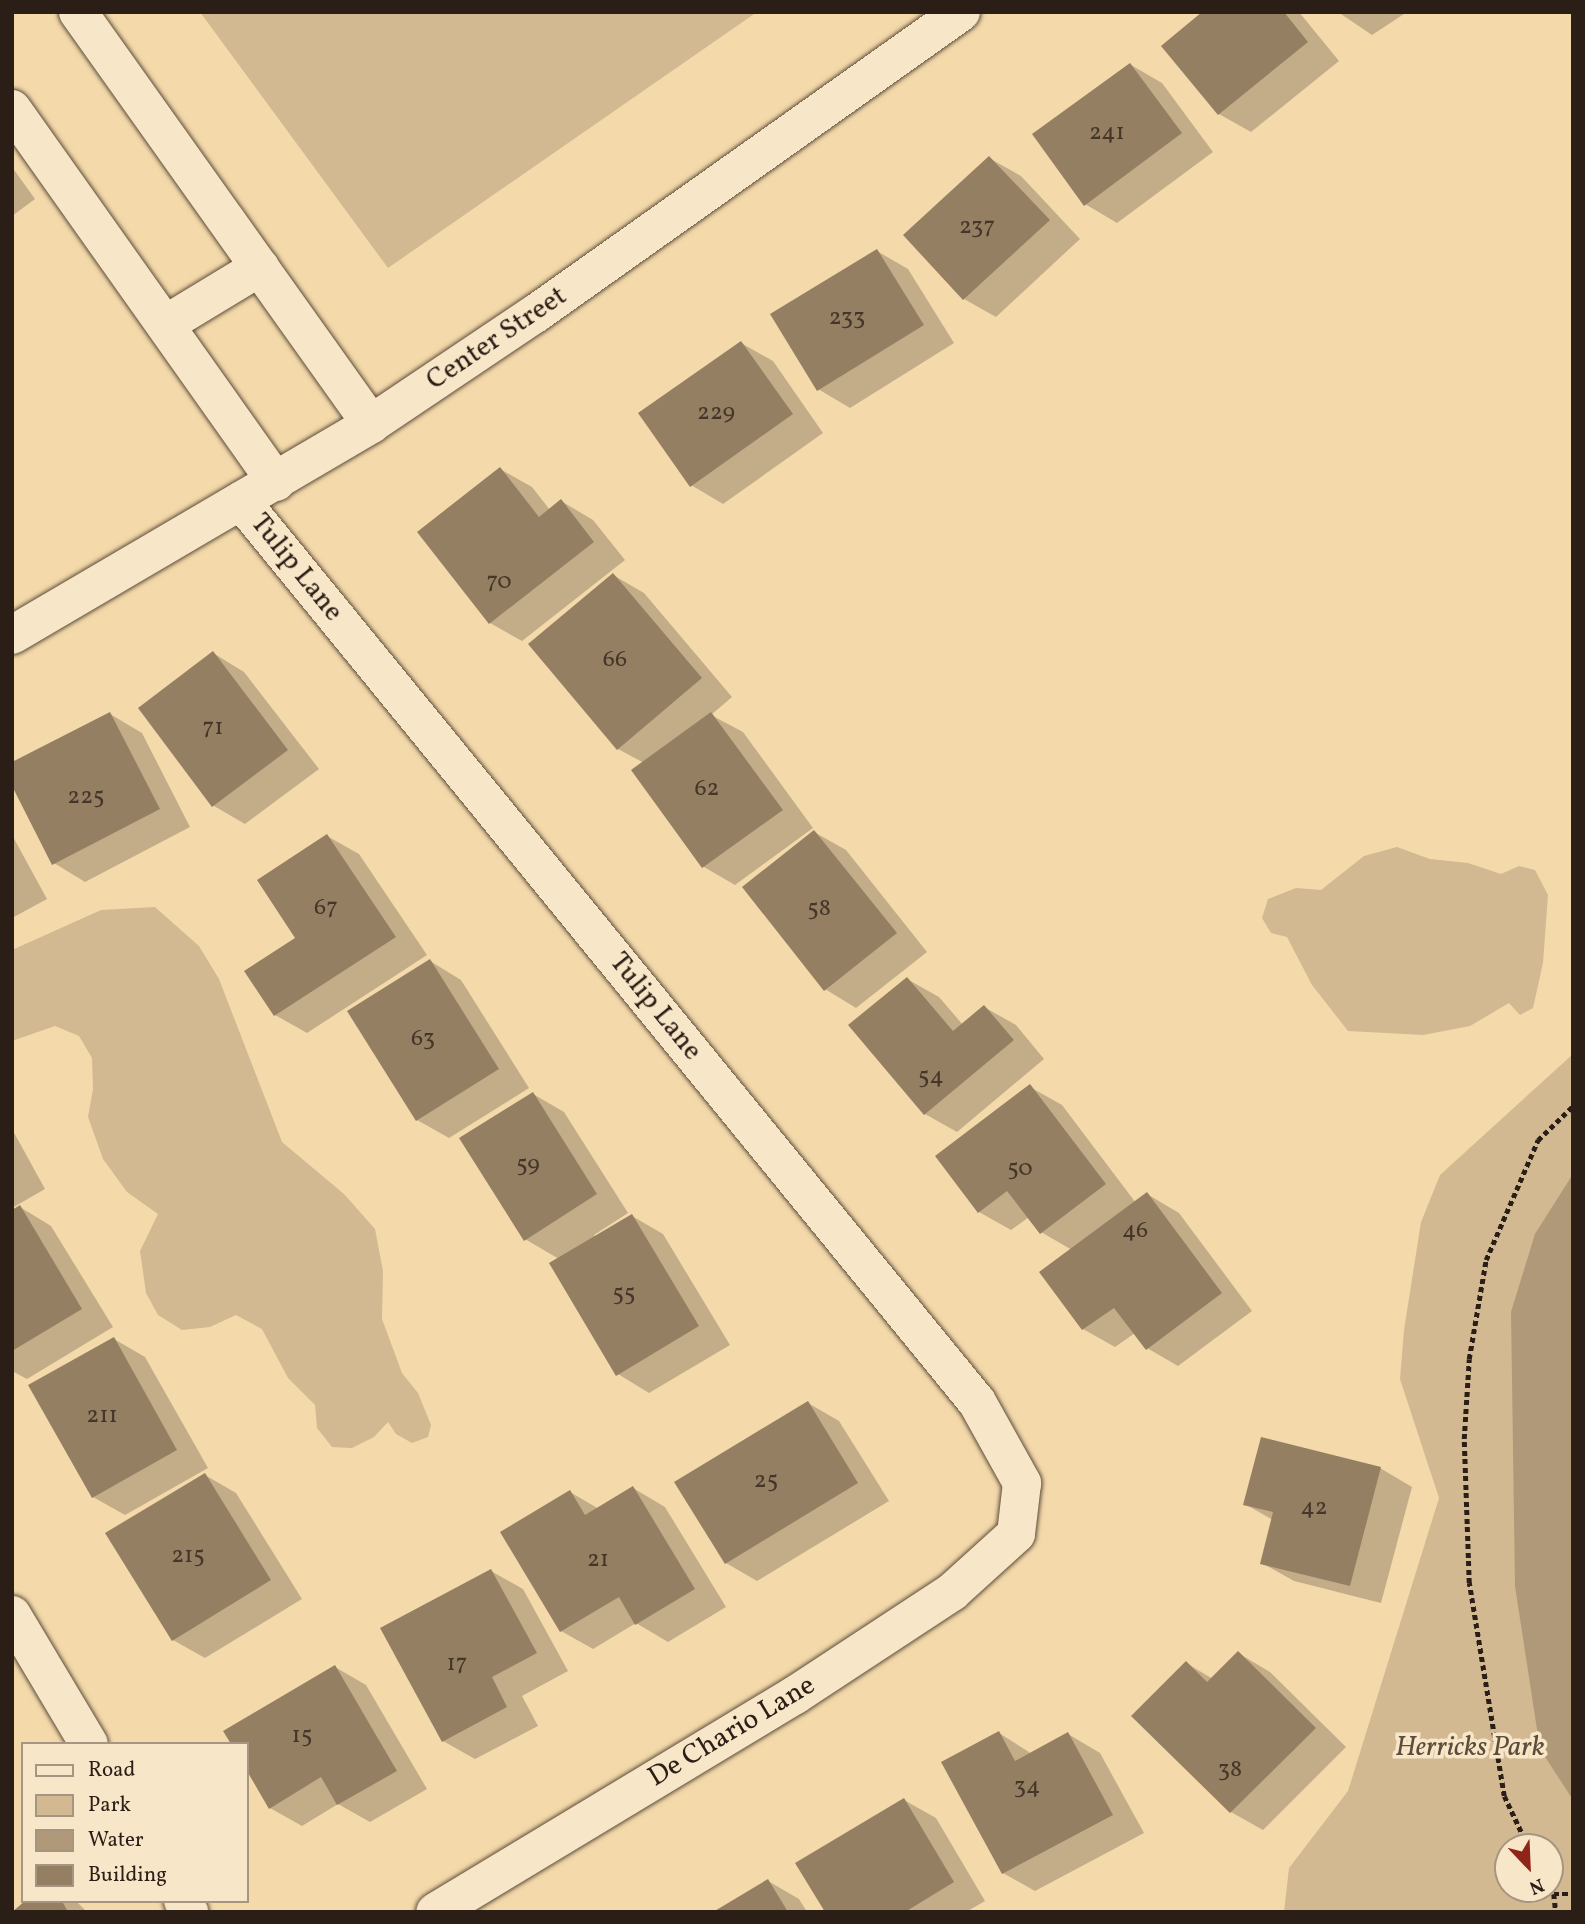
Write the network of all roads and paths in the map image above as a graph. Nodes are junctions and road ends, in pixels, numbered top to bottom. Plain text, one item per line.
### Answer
1 (78, 12) edge
2 (961, 12) edge
3 (12, 109) edge
4 (260, 267) junction
5 (166, 324) junction
6 (372, 424) junction
7 (276, 482) junction
8 (241, 501) junction
9 (12, 635) edge
10 (1573, 1106) edge
11 (1016, 1534) joint
12 (12, 1615) edge
13 (88, 1742) edge
14 (1521, 1833) edge
15 (435, 1912) edge

1 - 4 street
2 - 6 street, Center Street
3 - 5 street
4 - 5 street
4 - 6 street
5 - 7 street
6 - 7 street, Center Street
7 - 8 street, Center Street
8 - 9 street, Center Street
8 - 11 street, Tulip Lane
10 - 14 path
11 - 15 street, De Chario Lane
12 - 13 street

